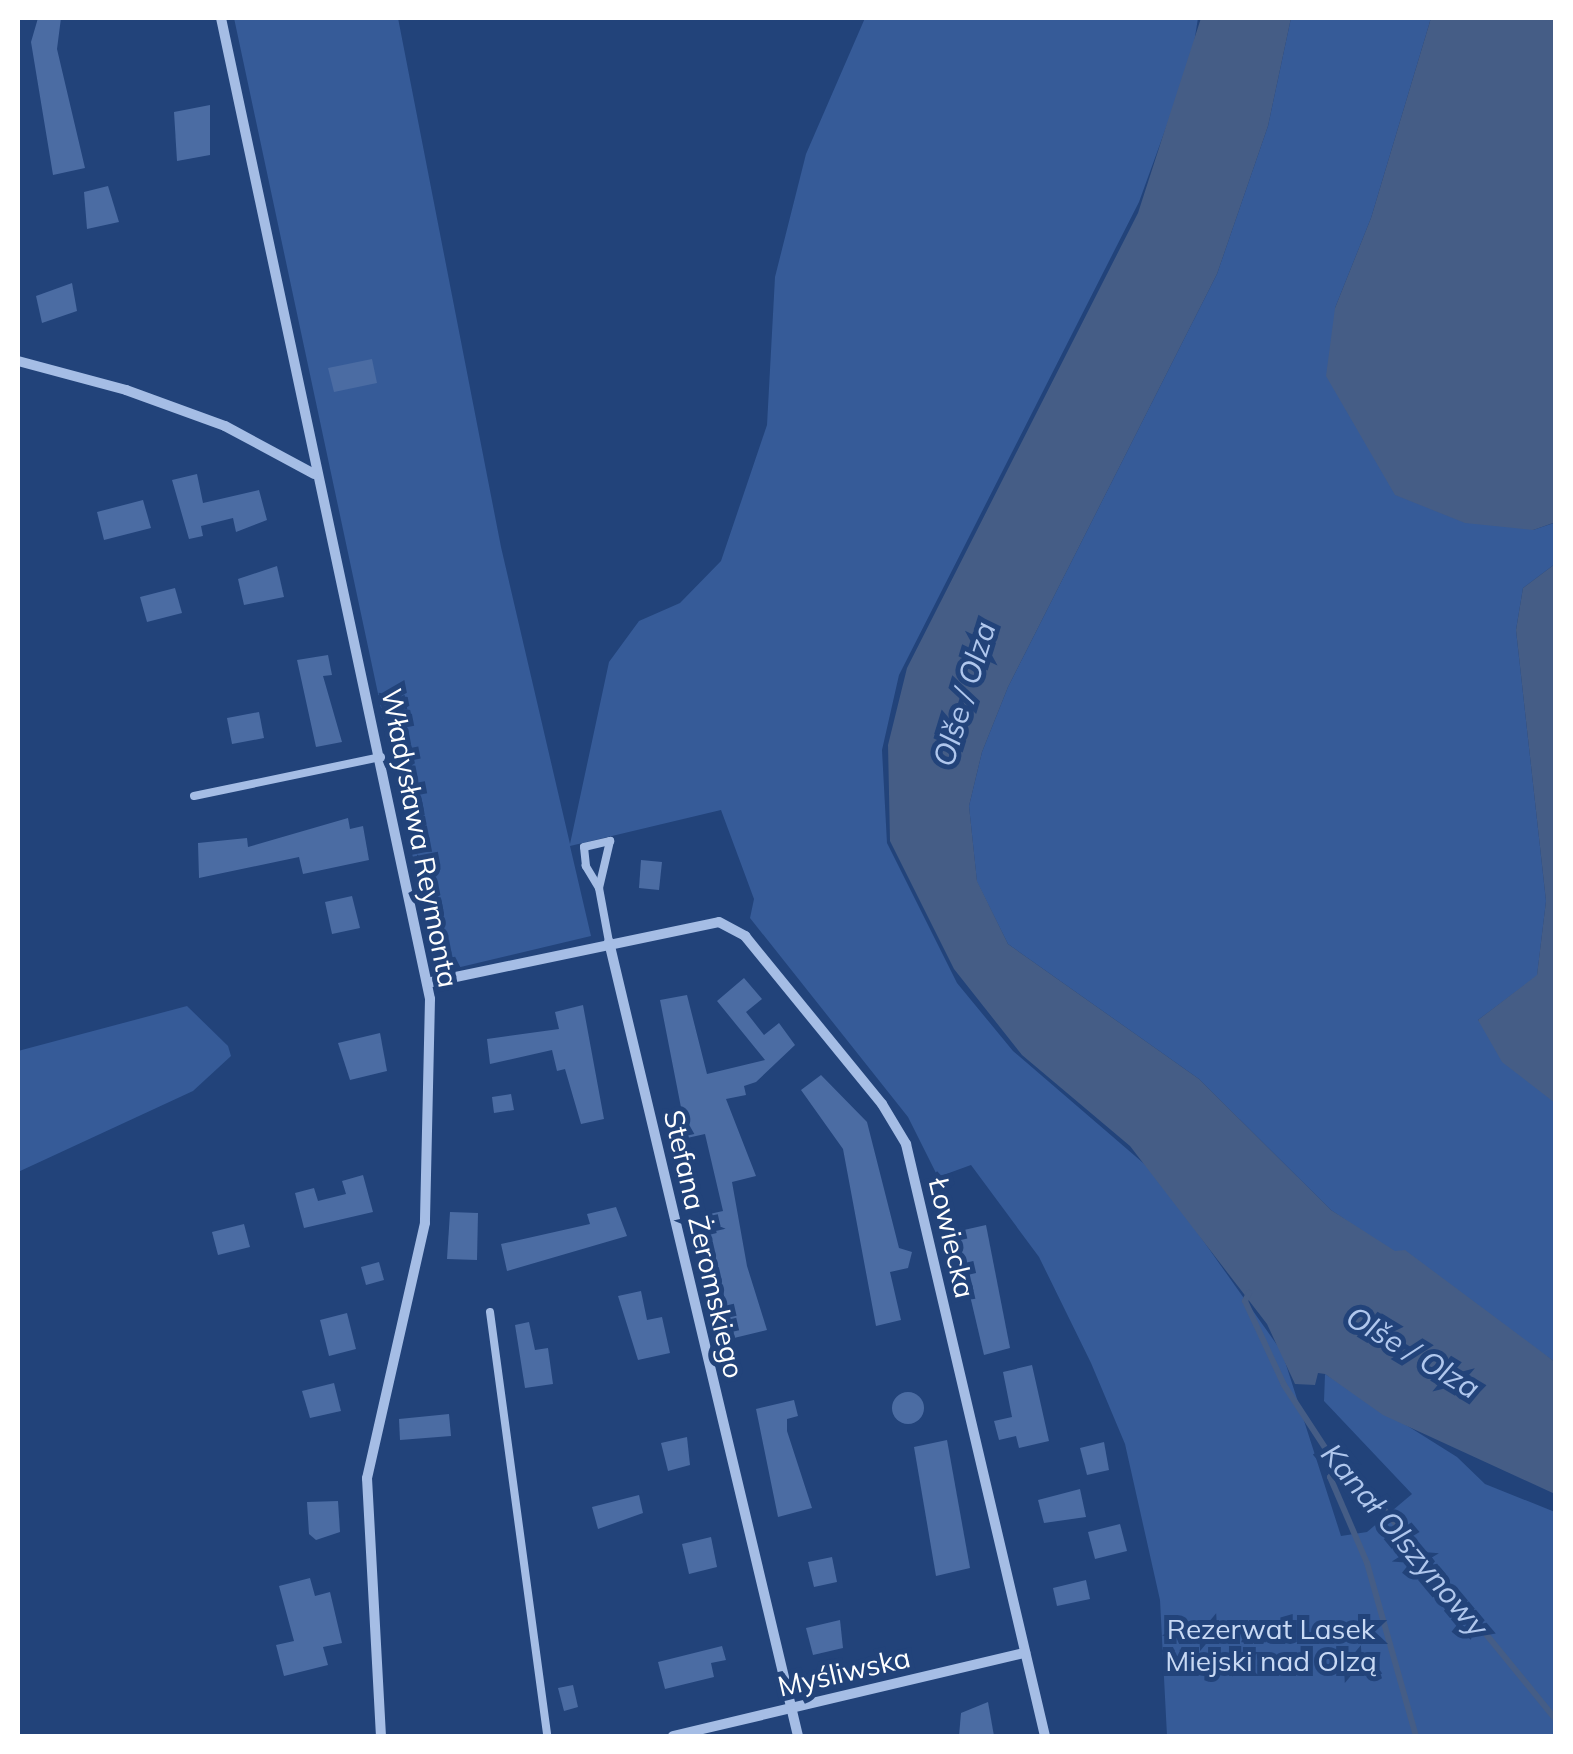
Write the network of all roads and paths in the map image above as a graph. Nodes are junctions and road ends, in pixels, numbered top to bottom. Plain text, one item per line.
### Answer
1 (221, 18) edge
2 (18, 361) edge
3 (314, 475) junction
4 (381, 756) junction
5 (194, 796) dead end
6 (599, 888) junction
7 (609, 942) junction
8 (427, 983) junction
9 (490, 1312) dead end
10 (1025, 1653) junction
11 (791, 1707) junction
12 (381, 1736) edge
13 (548, 1736) edge
14 (673, 1736) edge
15 (798, 1736) edge
16 (1045, 1736) edge

1 - 3 street, Władysława Reymonta
2 - 3 street
3 - 4 street, Władysława Reymonta
4 - 5 lane
4 - 8 street, Władysława Reymonta
6 - 6 lane
6 - 7 lane
7 - 8 street
7 - 10 street, Łowiecka
7 - 11 street, Stefana Żeromskiego
8 - 12 street, Władysława Reymonta
9 - 13 lane
10 - 11 street, Myśliwska
10 - 16 street, Łowiecka
11 - 14 street, Myśliwska
11 - 15 street, Stefana Żeromskiego

